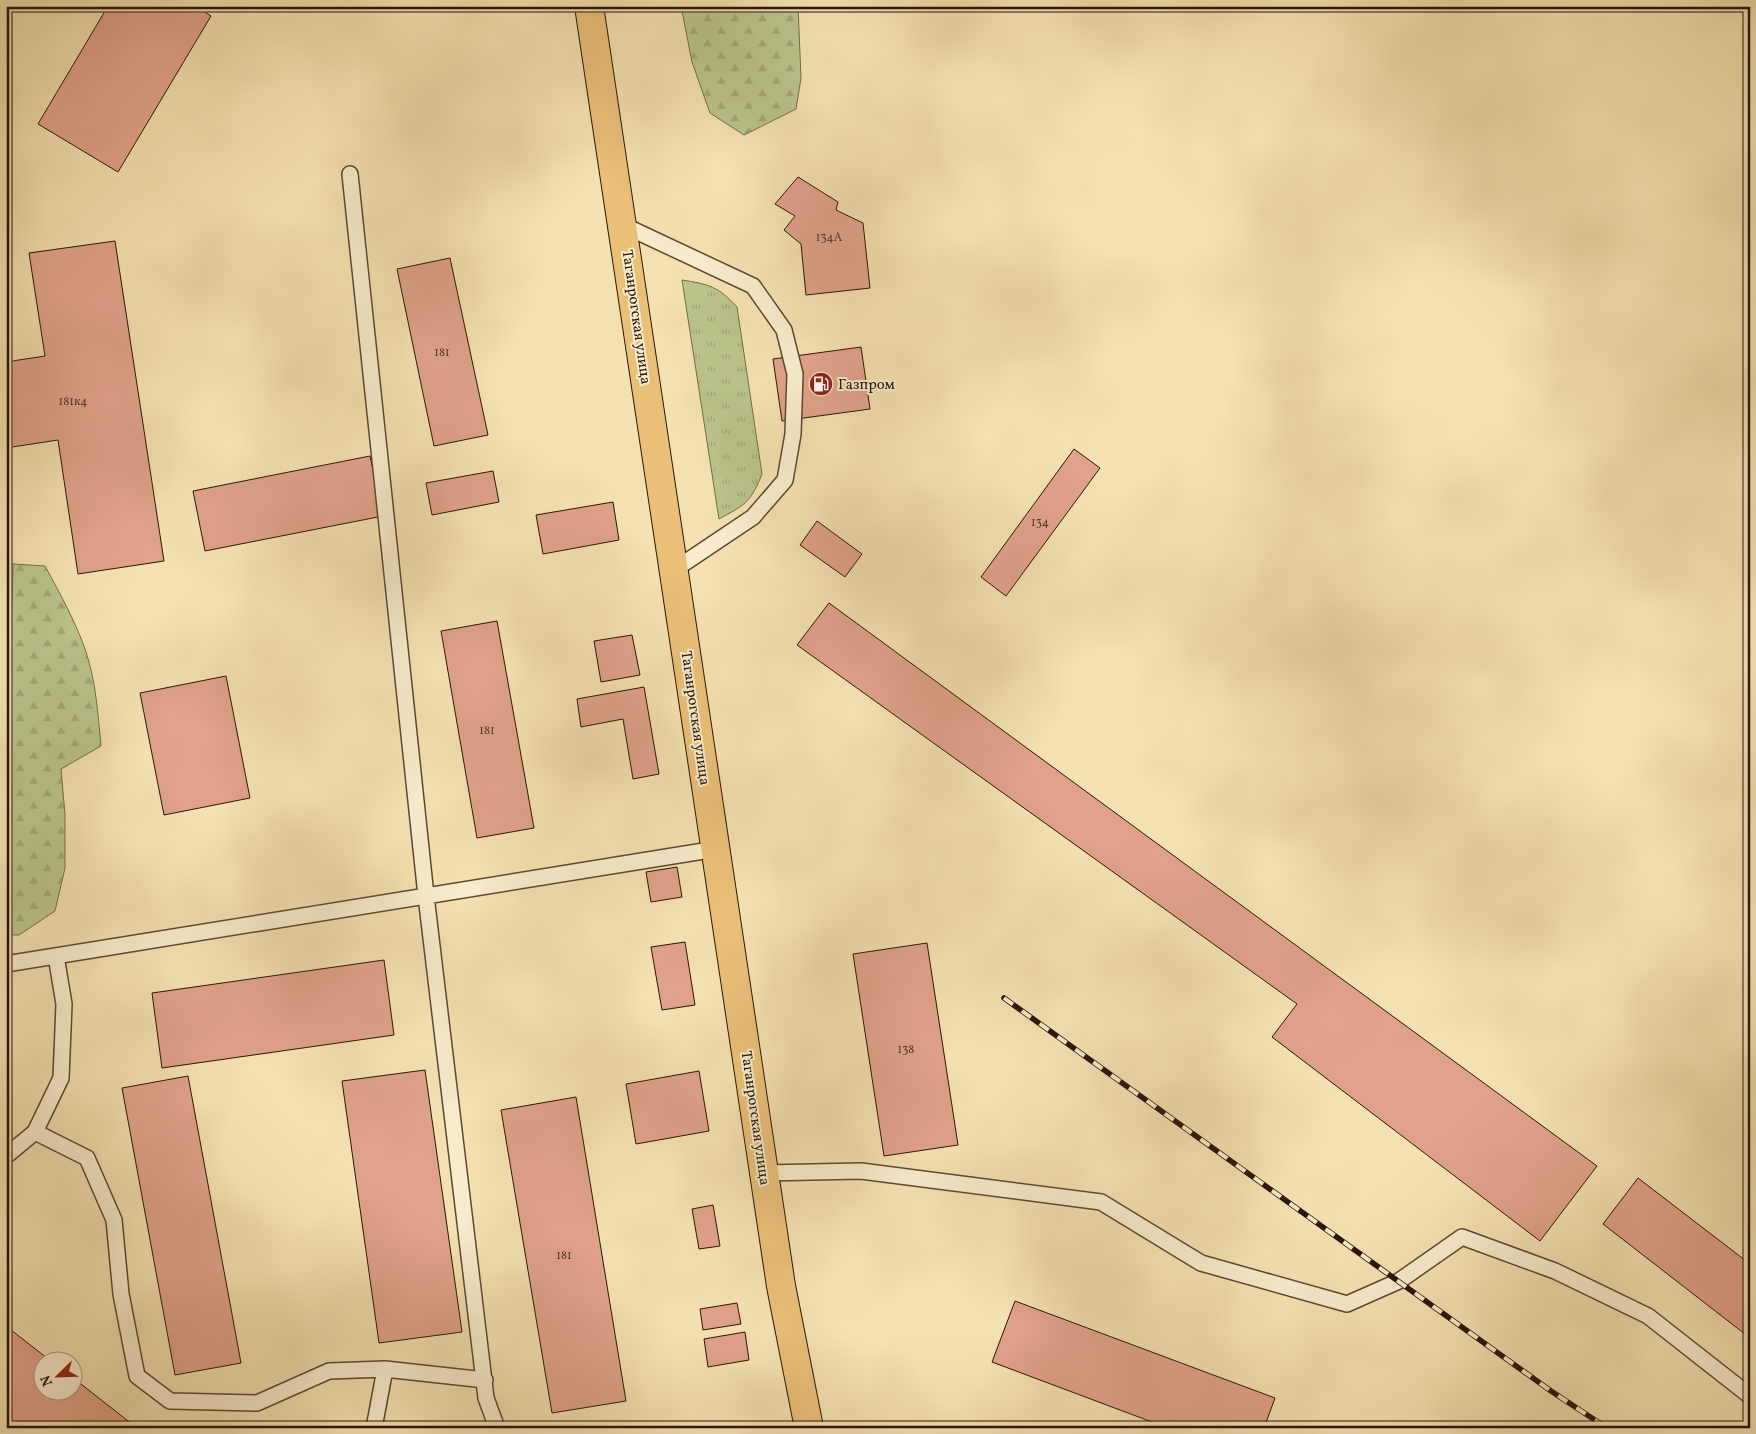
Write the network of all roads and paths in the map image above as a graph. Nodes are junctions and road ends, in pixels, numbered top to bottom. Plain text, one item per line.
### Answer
1 (589, 6) edge
2 (350, 174) dead end
3 (623, 226) junction
4 (674, 570) junction
5 (716, 848) junction
6 (426, 896) junction
7 (56, 956) junction
8 (6, 964) edge
9 (35, 1132) junction
10 (6, 1156) edge
11 (764, 1173) junction
12 (384, 1369) junction
13 (484, 1380) junction
14 (1750, 1396) edge
15 (374, 1428) edge
16 (497, 1428) edge
17 (810, 1428) edge

1 - 3 main road, Таганрогская улица
2 - 6 lane
3 - 4 main road, Таганрогская улица
3 - 4 lane
4 - 5 main road, Таганрогская улица
5 - 6 lane
5 - 11 main road, Таганрогская улица
6 - 7 lane
6 - 13 lane
7 - 8 lane
7 - 9 lane
9 - 10 lane
9 - 12 lane
11 - 14 lane
11 - 17 main road, Таганрогская улица
12 - 13 lane
12 - 15 lane
13 - 16 lane

